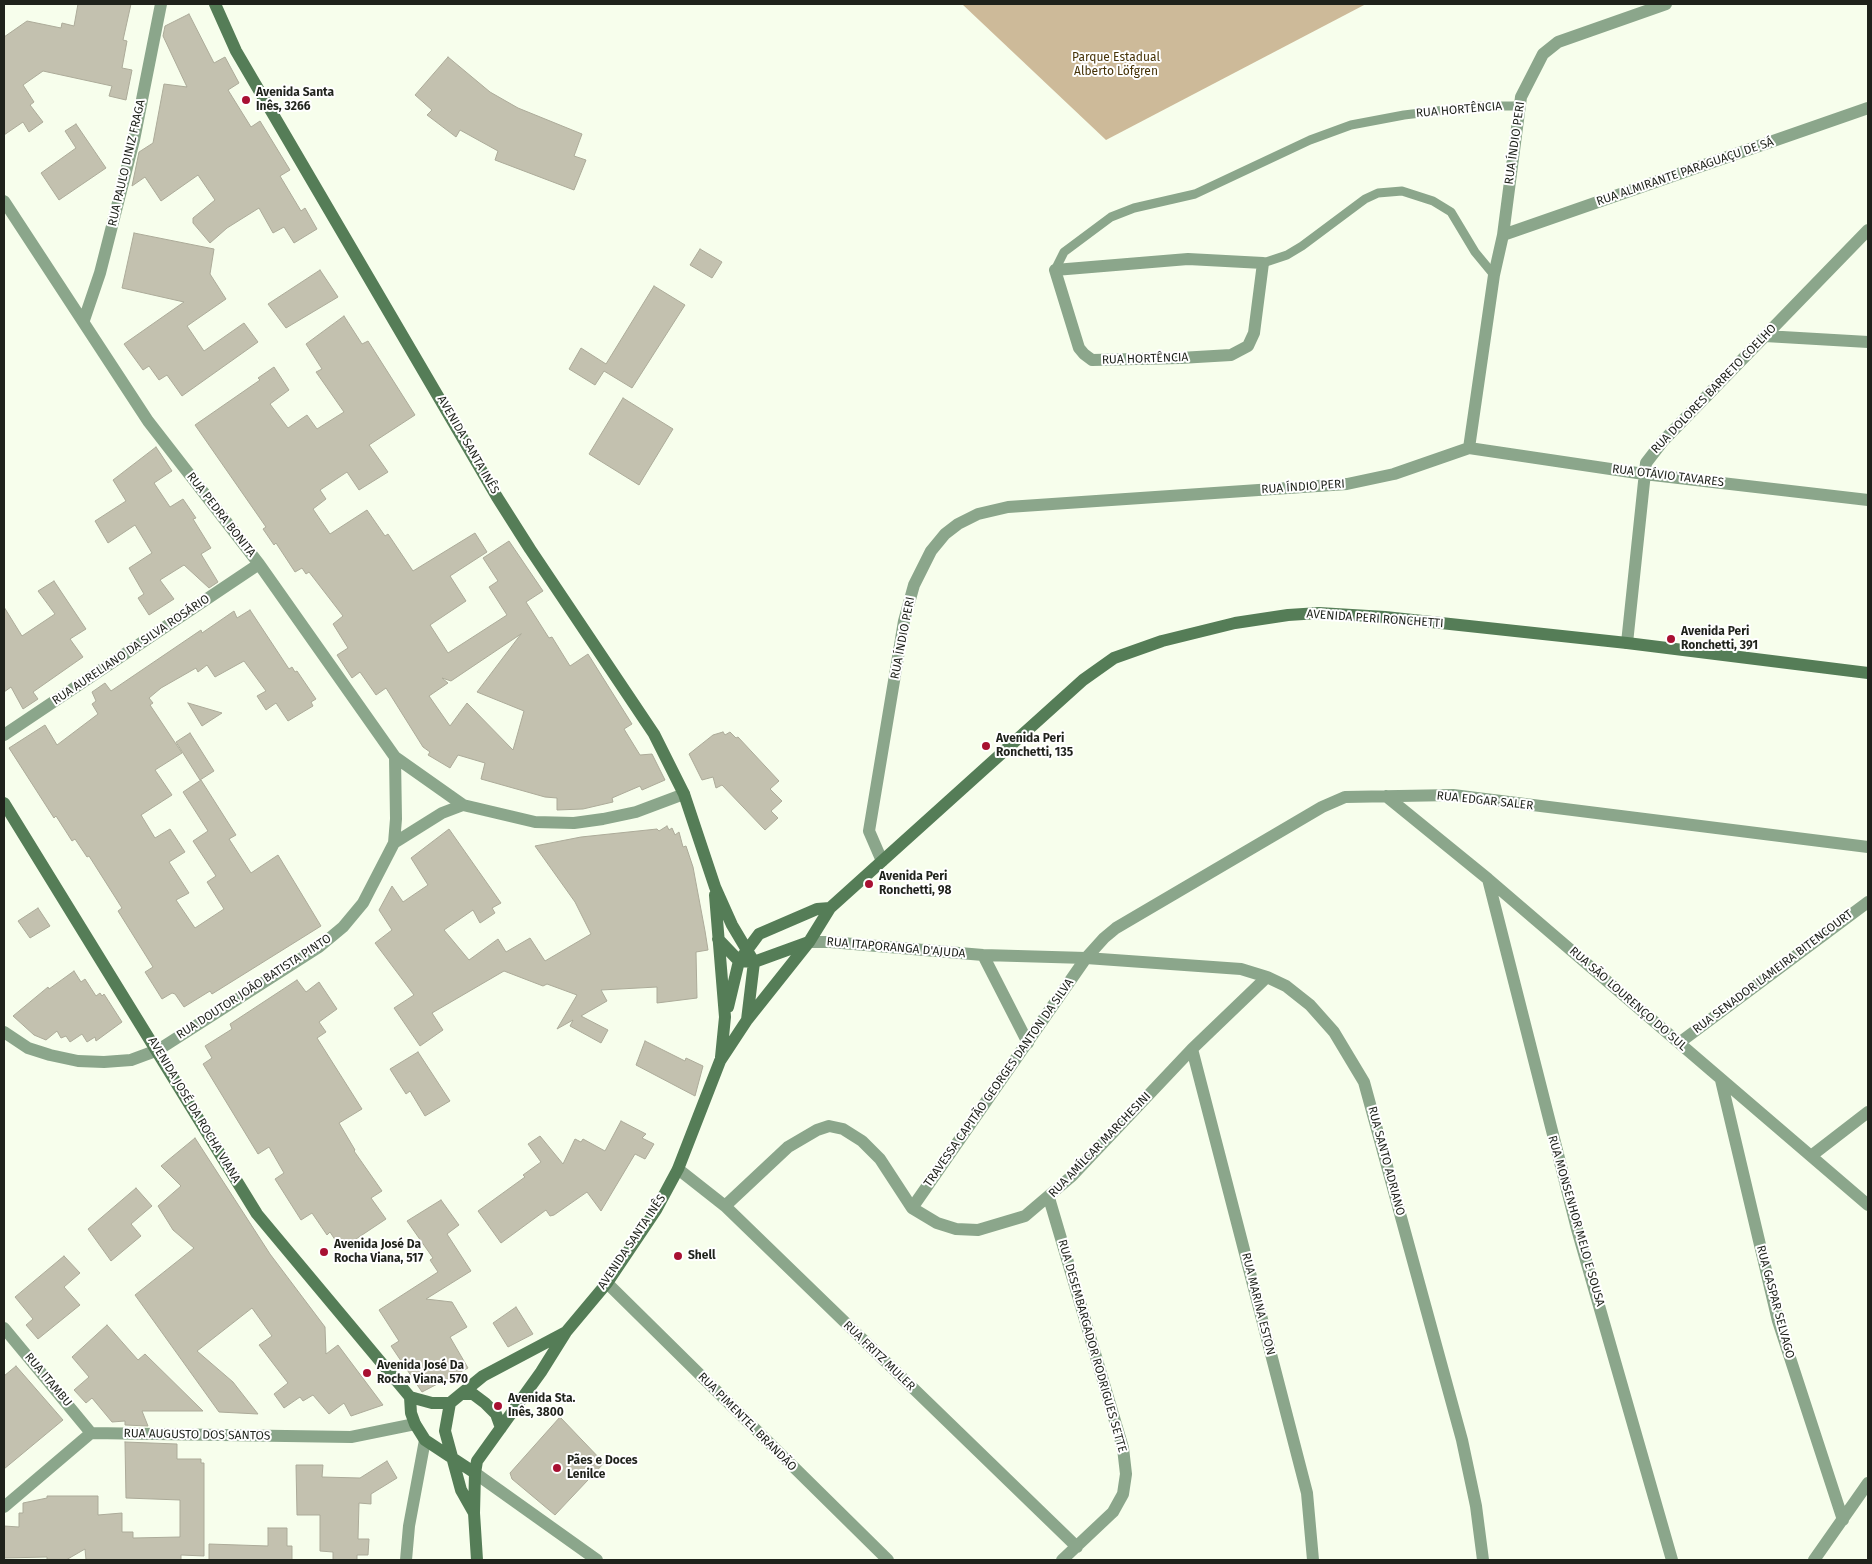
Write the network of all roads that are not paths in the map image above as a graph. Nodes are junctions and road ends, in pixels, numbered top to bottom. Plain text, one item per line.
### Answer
1 (161, 4) edge
2 (215, 4) edge
3 (1666, 4) edge
4 (1519, 106) junction
5 (1868, 108) edge
6 (4, 201) edge
7 (1868, 230) edge
8 (1503, 235) junction
9 (1263, 263) junction
10 (1055, 270) junction
11 (1494, 275) junction
12 (84, 320) junction
13 (1765, 336) junction
14 (1868, 342) edge
15 (1469, 448) junction
16 (1644, 474) junction
17 (1868, 500) edge
18 (259, 564) junction
19 (1627, 643) junction
20 (1868, 673) edge
21 (4, 736) edge
22 (395, 757) junction
23 (684, 794) junction
24 (1386, 796) junction
25 (4, 803) edge
26 (463, 805) junction
27 (394, 843) junction
28 (1868, 846) edge
29 (882, 861) junction
30 (1488, 879) junction
31 (715, 887) junction
32 (1868, 902) edge
33 (830, 908) junction
34 (718, 939) junction
35 (809, 942) junction
36 (983, 955) junction
37 (751, 956) junction
38 (1086, 958) junction
39 (738, 961) junction
40 (1267, 977) junction
41 (725, 1017) junction
42 (747, 1020) junction
43 (4, 1032) edge
44 (1679, 1042) junction
45 (1028, 1043) junction
46 (1192, 1049) junction
47 (158, 1050) junction
48 (720, 1061) junction
49 (1721, 1080) junction
50 (1868, 1112) edge
51 (1811, 1156) junction
52 (678, 1168) junction
53 (1049, 1198) junction
54 (1868, 1205) edge
55 (725, 1206) junction
56 (912, 1208) junction
57 (607, 1283) junction
58 (4, 1328) edge
59 (566, 1332) junction
60 (462, 1394) junction
61 (410, 1397) junction
62 (450, 1403) junction
63 (415, 1424) junction
64 (501, 1428) junction
65 (91, 1433) junction
66 (425, 1440) junction
67 (453, 1460) junction
68 (475, 1473) junction
69 (1868, 1483) edge
70 (4, 1507) edge
71 (474, 1513) junction
72 (1843, 1520) junction
73 (1077, 1547) junction
74 (406, 1560) edge
75 (477, 1560) edge
76 (597, 1560) edge
77 (888, 1560) edge
78 (1062, 1560) edge
79 (1313, 1560) edge
80 (1483, 1560) edge
81 (1672, 1560) edge
82 (1814, 1560) edge

1 - 12 street, RUA PAULO DINIZ FRAGA
2 - 23 main road, AVENIDA SANTA INÊS
3 - 4 street, RUA ÍNDIO PERI
4 - 8 street, RUA ÍNDIO PERI
4 - 10 lane, RUA HORTÊNCIA
5 - 8 street, RUA ALMIRANTE PARAGUAÇU DE SÁ
6 - 12 street, RUA PEDRA BONITA
7 - 13 street, RUA DOLORES BARRETO COELHO
8 - 11 street, RUA ÍNDIO PERI
9 - 10 street
9 - 10 street, RUA HORTÊNCIA
9 - 11 lane
11 - 15 street, RUA ÍNDIO PERI
12 - 18 street, RUA PEDRA BONITA
13 - 14 street
13 - 16 street, RUA DOLORES BARRETO COELHO
15 - 16 street, RUA OTÁVIO TAVARES
15 - 29 street, RUA ÍNDIO PERI
16 - 17 street, RUA OTÁVIO TAVARES
16 - 19 street, RUA DOLORES BARRETO COELHO
18 - 21 street, RUA AURELIANO DA SILVA ROSÁRIO
18 - 22 street, RUA PEDRA BONITA
19 - 20 main road, AVENIDA PERI RONCHETTI
19 - 29 main road, AVENIDA PERI RONCHETTI
22 - 26 street, RUA PEDRA BONITA
22 - 27 street
23 - 26 street
23 - 31 main road, AVENIDA SANTA INÊS
24 - 28 street, RUA EDGAR SALER
24 - 30 street, RUA SÃO LOURENÇO DO SUL
24 - 38 street, RUA EDGAR SALER
25 - 47 main road, AVENIDA JOSÉ DA ROCHA VIANA
26 - 27 street
27 - 47 street, RUA DOUTOR JOÃO BATISTA PINTO
29 - 33 main road, AVENIDA PERI RONCHETTI
30 - 44 street, RUA SÃO LOURENÇO DO SUL
30 - 81 street, RUA MONSENHOR MELO E SOUSA
31 - 34 main road, AVENIDA SANTA INÊS
31 - 37 main road, AVENIDA SANTA INÊS
32 - 44 street, RUA SENADOR LAMEIRA BITENCOURT
33 - 35 main road
33 - 37 main road
34 - 39 main road
34 - 41 main road, AVENIDA SANTA INÊS
35 - 36 street, RUA ITAPORANGA D'AJUDA
35 - 37 main road
35 - 42 main road
36 - 38 street, RUA ITAPORANGA D'AJUDA
36 - 45 street
37 - 39 main road
37 - 42 main road, AVENIDA SANTA INÊS
38 - 40 street, RUA SANTO ADRIANO
38 - 45 street, TRAVESSA CAPITÃO GEORGES DANTON DA SILVA
39 - 41 main road
40 - 46 street, RUA AMÍLCAR MARCHESINI
40 - 80 street, RUA SANTO ADRIANO
41 - 48 main road, AVENIDA SANTA INÊS
42 - 48 main road, AVENIDA SANTA INÊS
43 - 47 street, RUA DOUTOR JOÃO BATISTA PINTO
44 - 49 street, RUA SÃO LOURENÇO DO SUL
45 - 56 street, TRAVESSA CAPITÃO GEORGES DANTON DA SILVA
46 - 53 street, RUA AMÍLCAR MARCHESINI
46 - 79 street, RUA MARINA ESTON
47 - 61 main road, AVENIDA JOSÉ DA ROCHA VIANA
48 - 52 main road, AVENIDA SANTA INÊS
49 - 51 street, RUA SÃO LOURENÇO DO SUL
49 - 72 street, RUA GASPAR SELVAGO
50 - 51 street
51 - 54 street, RUA SÃO LOURENÇO DO SUL
52 - 55 street, RUA FRITZ MULER
52 - 57 main road, AVENIDA SANTA INÊS
53 - 56 street, RUA AMÍLCAR MARCHESINI
53 - 73 street, RUA DESEMBARGADOR RODRIGUES SETTE
55 - 56 street, RUA AMÍLCAR MARCHESINI
55 - 73 street, RUA FRITZ MULER
57 - 59 main road, AVENIDA SANTA INÊS
57 - 77 street, RUA PIMENTEL BRANDÃO
58 - 65 street, RUA ITAMBU
59 - 60 main road, AVENIDA SANTA INÊS
59 - 64 main road, AVENIDA SANTA INÊS
60 - 62 main road, AVENIDA SANTA INÊS
60 - 64 main road
61 - 62 main road
61 - 63 main road
62 - 67 main road, AVENIDA SANTA INÊS
63 - 65 street, RUA AUGUSTO DOS SANTOS
63 - 66 main road
64 - 68 main road, AVENIDA SANTA INÊS
65 - 70 street
66 - 67 main road
66 - 74 street
67 - 68 main road
67 - 71 main road, AVENIDA SANTA INÊS
68 - 71 main road, AVENIDA SANTA INÊS
68 - 76 street
69 - 72 street
71 - 75 main road, AVENIDA SANTA INÊS
72 - 82 street
73 - 78 street, RUA DESEMBARGADOR RODRIGUES SETTE

